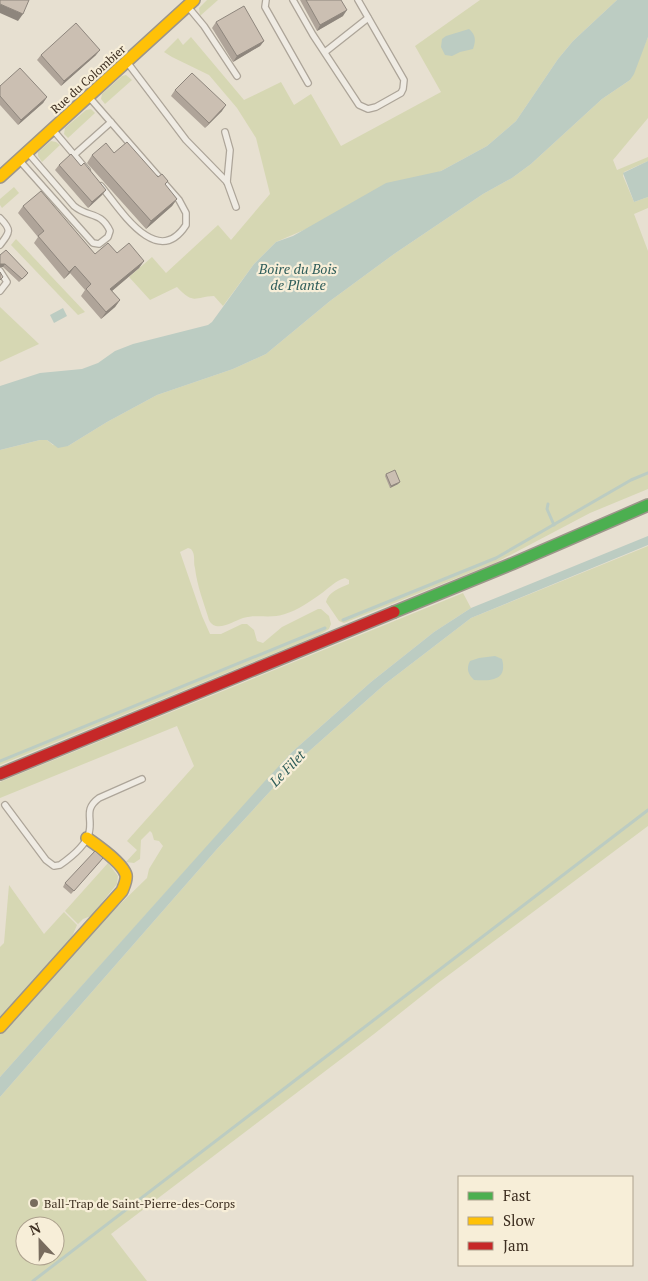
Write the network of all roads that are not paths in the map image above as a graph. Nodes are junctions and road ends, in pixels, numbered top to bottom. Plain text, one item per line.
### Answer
1 (266, 0) edge
2 (292, 0) edge
3 (358, 0) edge
4 (191, 3) edge
5 (368, 18) junction
6 (324, 52) junction
7 (127, 62) junction
8 (237, 76) dead end
9 (308, 83) dead end
10 (89, 97) junction
11 (111, 122) junction
12 (53, 130) junction
13 (225, 132) dead end
14 (74, 154) junction
15 (24, 156) junction
16 (0, 177) edge
17 (93, 177) edge
18 (227, 182) junction
19 (99, 184) edge
20 (74, 206) junction
21 (236, 207) dead end
22 (66, 213) junction
23 (0, 218) edge
24 (0, 245) edge
25 (0, 271) edge
26 (0, 291) edge
27 (648, 505) edge
28 (0, 774) edge
29 (142, 780) dead end
30 (5, 805) dead end
31 (87, 838) junction
32 (0, 1027) edge

1 - 9 lane
2 - 6 lane
3 - 5 lane
4 - 7 main road, Rue du Colombier
4 - 8 lane
5 - 6 lane
5 - 6 lane
7 - 10 main road, Rue du Colombier
7 - 18 lane
10 - 11 lane
10 - 12 main road, Rue du Colombier
11 - 14 lane
11 - 19 lane
12 - 14 lane
12 - 15 main road, Rue du Colombier
13 - 18 lane
14 - 17 lane
15 - 16 main road, Rue du Colombier
15 - 20 lane
15 - 22 lane
18 - 21 lane
20 - 22 lane
20 - 22 lane
23 - 24 lane
25 - 26 lane
27 - 28 main road
29 - 31 lane
30 - 31 lane
31 - 32 main road

